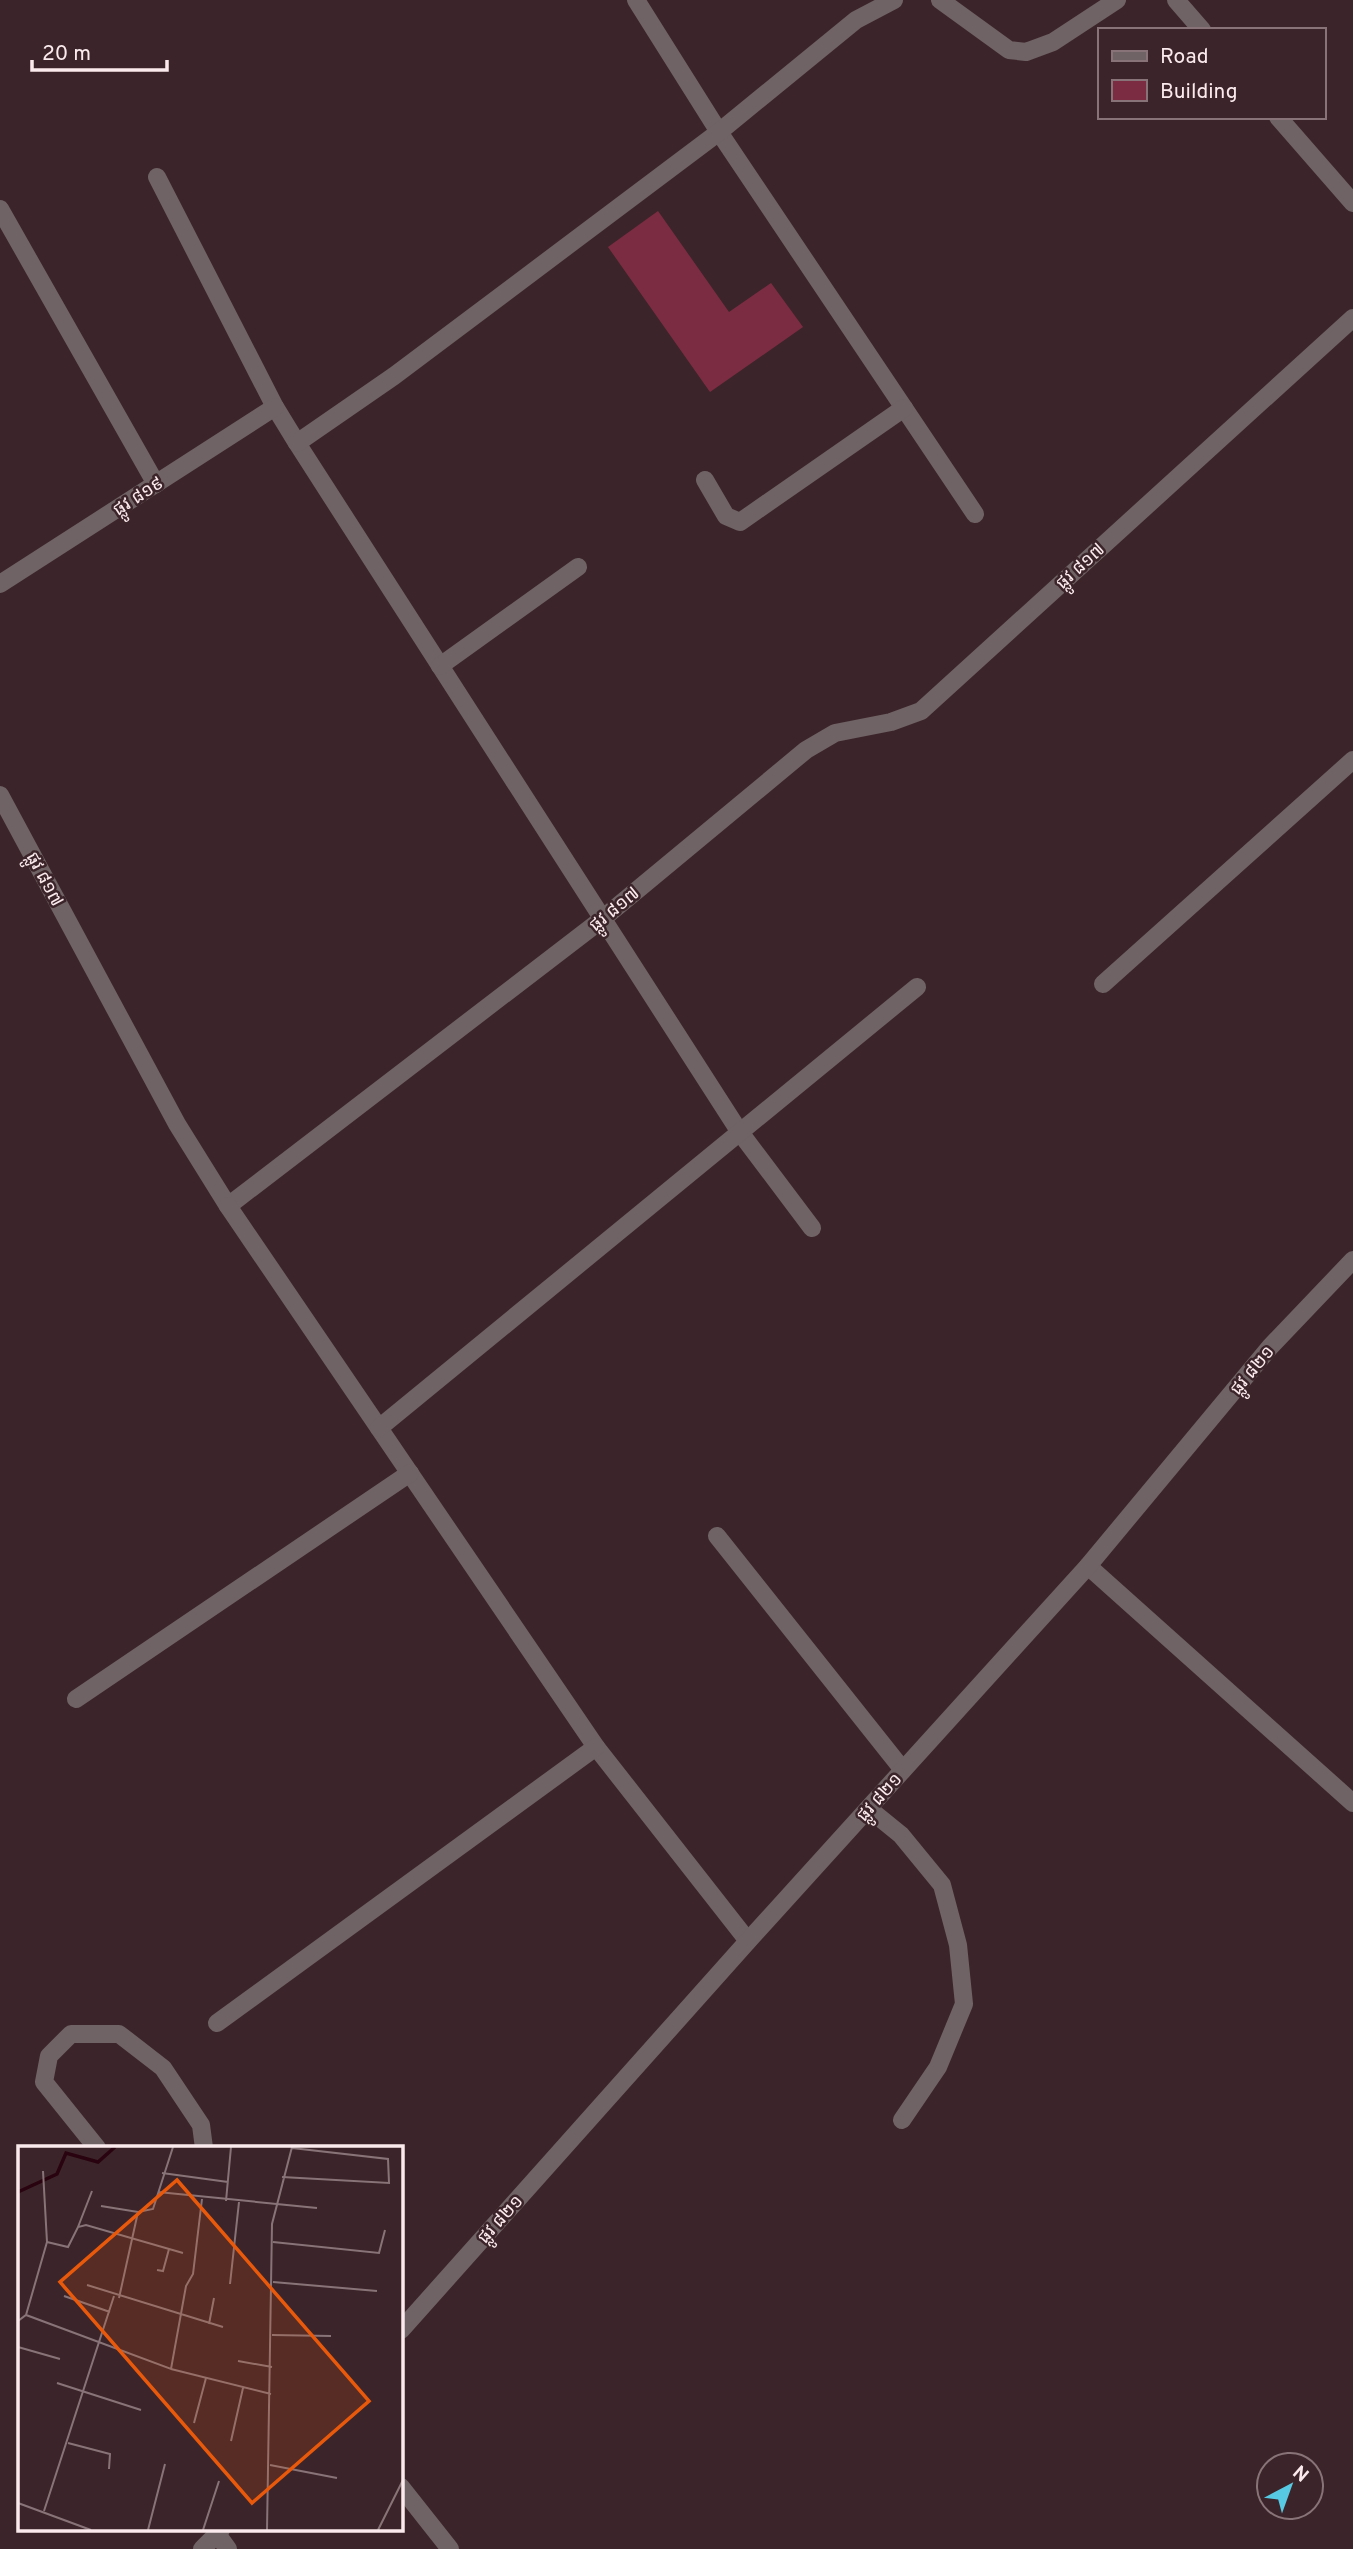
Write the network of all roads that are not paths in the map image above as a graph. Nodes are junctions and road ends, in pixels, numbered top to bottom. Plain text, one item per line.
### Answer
1 (636, 0) edge
2 (894, 0) edge
3 (940, 0) edge
4 (1117, 0) edge
5 (1176, 0) edge
6 (1200, 28) edge
7 (1280, 119) edge
8 (719, 132) junction
9 (157, 177) dead end
10 (1353, 203) edge
11 (0, 209) edge
12 (1353, 318) edge
13 (275, 407) junction
14 (904, 408) junction
15 (296, 443) junction
16 (705, 480) dead end
17 (156, 484) junction
18 (975, 514) dead end
19 (578, 567) dead end
20 (0, 584) edge
21 (440, 666) junction
22 (1353, 760) edge
23 (0, 795) edge
24 (601, 920) junction
25 (1103, 984) dead end
26 (917, 987) dead end
27 (739, 1131) junction
28 (228, 1206) junction
29 (812, 1228) dead end
30 (1353, 1260) edge
31 (379, 1428) junction
32 (410, 1473) junction
33 (717, 1536) dead end
34 (1088, 1566) junction
35 (76, 1699) dead end
36 (596, 1747) junction
37 (903, 1770) junction
38 (1353, 1803) edge
39 (869, 1809) junction
40 (748, 1941) junction
41 (217, 2023) dead end
42 (902, 2120) dead end
43 (95, 2146) edge
44 (204, 2146) edge
45 (402, 2329) edge
46 (402, 2488) edge
47 (219, 2532) edge
48 (202, 2549) edge
49 (228, 2549) edge
50 (450, 2549) edge

1 - 8 street
2 - 8 street
3 - 4 street
5 - 6 street
7 - 10 street
8 - 14 street
8 - 15 street
9 - 13 street
11 - 17 street
12 - 24 street, ផ្លូវ ៨១៧
13 - 15 street
13 - 17 street, ផ្លូវ ៨១៩
14 - 16 street
14 - 18 street
15 - 21 street
17 - 20 street, ផ្លូវ ៨១៩
19 - 21 street
21 - 24 street
22 - 25 street
23 - 28 street, ផ្លូវ ៨១៧
24 - 27 street
24 - 28 street, ផ្លូវ ៨១៧
26 - 27 street
27 - 29 street
27 - 31 street
28 - 31 street
30 - 34 street, ផ្លូវ ៨២១
31 - 32 street
32 - 35 street
32 - 36 street
33 - 37 street
34 - 37 street, ផ្លូវ ៨២១
34 - 38 street
36 - 40 street
36 - 41 street
37 - 39 street, ផ្លូវ ៨២១
39 - 40 street, ផ្លូវ ៨២១
39 - 42 street
40 - 45 street, ផ្លូវ ៨២១
43 - 44 street
46 - 50 street
47 - 48 street
47 - 49 street

